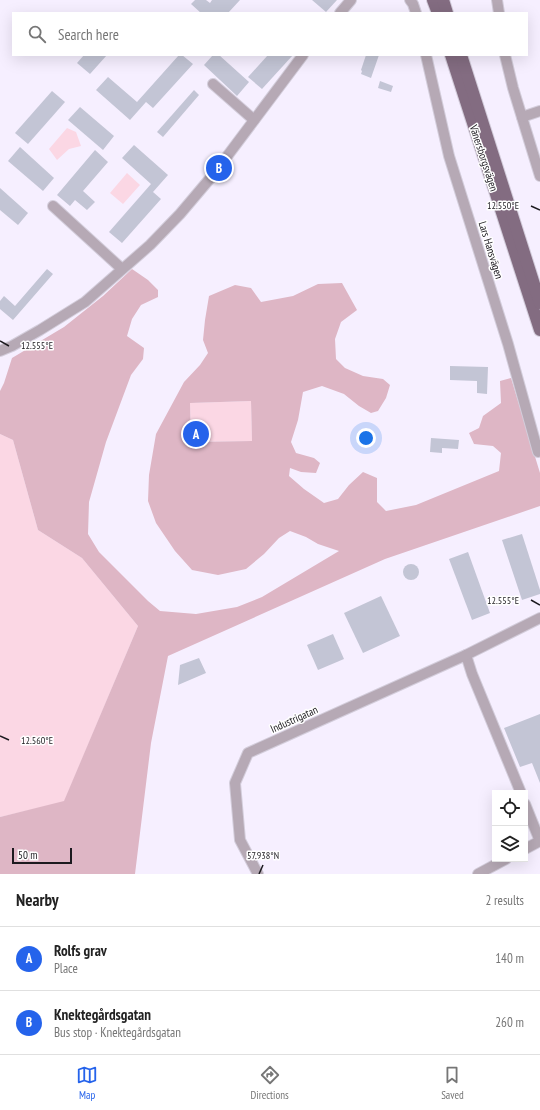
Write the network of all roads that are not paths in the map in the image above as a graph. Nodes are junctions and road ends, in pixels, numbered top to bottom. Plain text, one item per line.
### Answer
1 (351, 0) edge
2 (410, 0) edge
3 (433, 0) edge
4 (443, 0) edge
5 (497, 0) edge
6 (341, 12) edge
7 (416, 12) edge
8 (438, 12) edge
9 (447, 12) edge
10 (499, 12) edge
11 (302, 56) edge
12 (426, 56) edge
13 (451, 56) edge
14 (461, 56) edge
15 (505, 56) edge
16 (214, 84) dead end
17 (540, 111) edge
18 (522, 117) junction
19 (254, 120) junction
20 (540, 176) edge
21 (53, 206) dead end
22 (122, 269) junction
23 (540, 303) edge
24 (540, 330) edge
25 (0, 351) edge
26 (538, 452) dead end
27 (540, 618) edge
28 (466, 656) junction
29 (519, 790) edge
30 (528, 811) edge
31 (540, 841) edge
32 (528, 847) edge
33 (500, 862) edge
34 (258, 874) edge
35 (478, 874) edge

1 - 6 street
2 - 7 street
3 - 8 main road
4 - 9 main road
5 - 10 street
11 - 19 street
12 - 26 street, Lars Hansvägen
13 - 24 main road, Vänersborgsvägen
14 - 23 main road, Vänersborgsvägen
15 - 18 street
16 - 19 street
17 - 18 street
18 - 20 street
19 - 22 street
21 - 22 street
22 - 25 street
27 - 28 street, Industrigatan
28 - 29 street
28 - 34 street, Industrigatan
30 - 31 street
31 - 32 street
33 - 35 street

